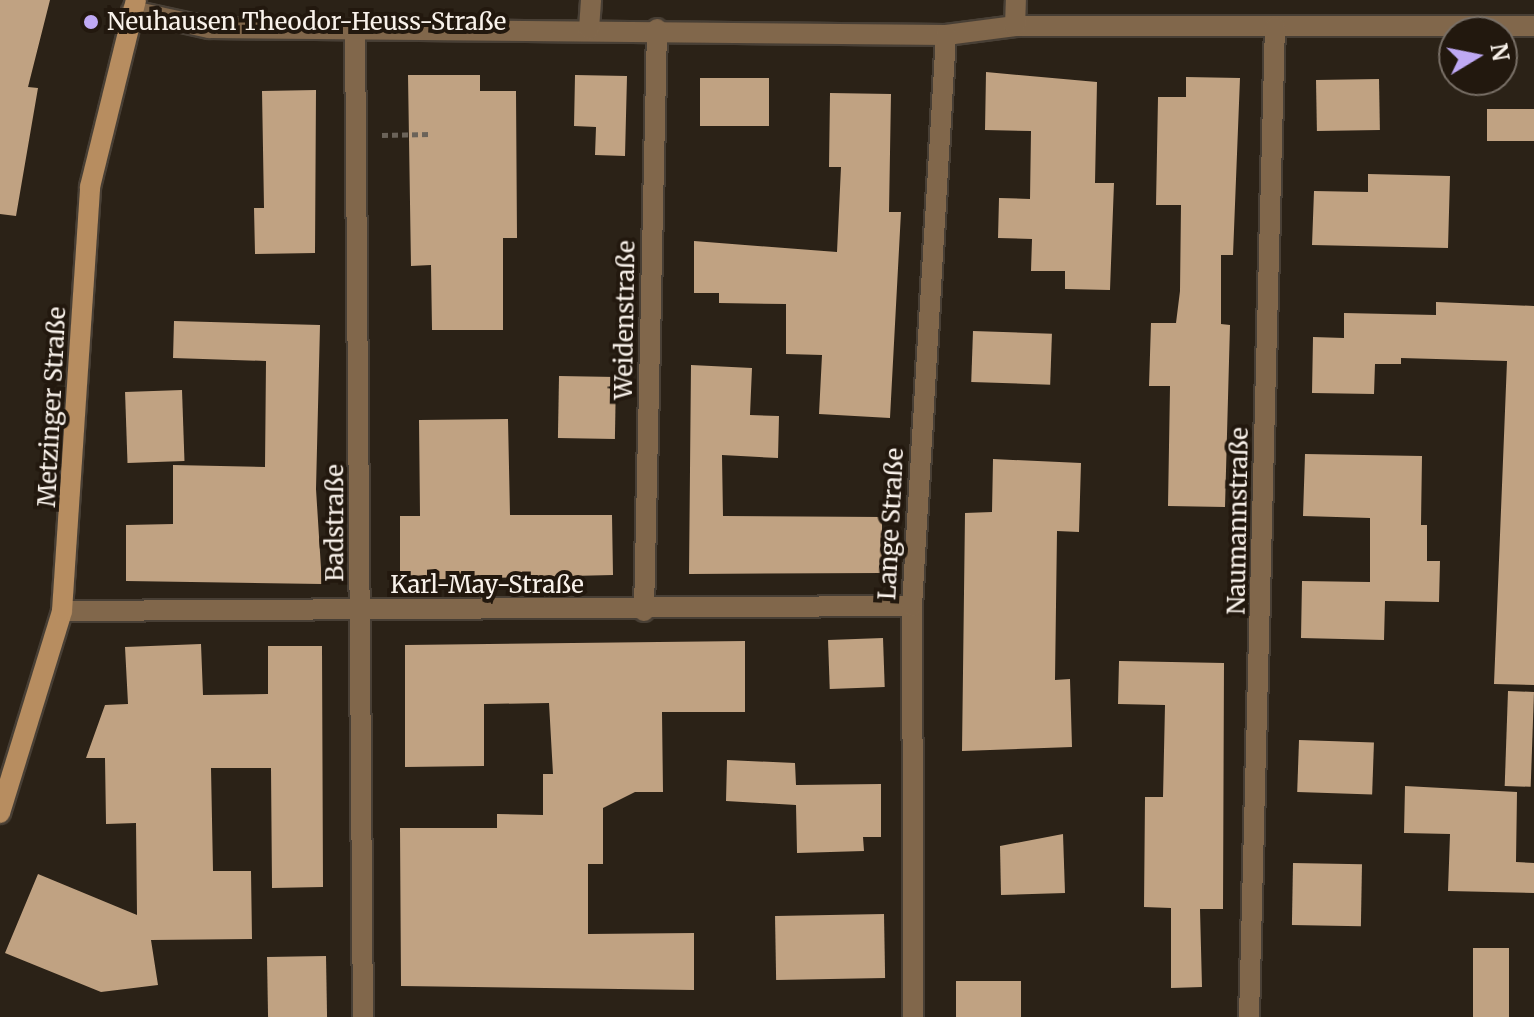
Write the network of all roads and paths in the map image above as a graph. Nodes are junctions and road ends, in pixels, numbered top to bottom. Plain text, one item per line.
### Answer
1 (591, 0) edge
2 (1016, 0) edge
3 (134, 6) edge
4 (1015, 26) junction
5 (1534, 26) edge
6 (1275, 27) junction
7 (355, 28) junction
8 (589, 29) junction
9 (657, 29) junction
10 (946, 35) junction
11 (430, 134) dead end
12 (357, 135) junction
13 (912, 606) junction
14 (361, 610) junction
15 (62, 611) junction
16 (644, 611) junction
17 (0, 813) edge
18 (363, 1017) edge
19 (913, 1017) edge
20 (1249, 1017) edge

1 - 8 street
2 - 4 street
3 - 7 street
3 - 15 street, Metzinger Straße
4 - 6 street
4 - 10 street
5 - 6 street
6 - 20 street, Naumannstraße
7 - 8 street
7 - 12 street, Badstraße
8 - 9 street
9 - 10 street
9 - 16 street, Weidenstraße
10 - 13 street, Lange Straße
11 - 12 path
12 - 14 street, Badstraße
13 - 16 street, Karl-May-Straße
13 - 19 street, Lange Straße
14 - 15 street, Karl-May-Straße
14 - 16 street, Karl-May-Straße
14 - 18 street, Badstraße
15 - 17 street, Metzinger Straße

